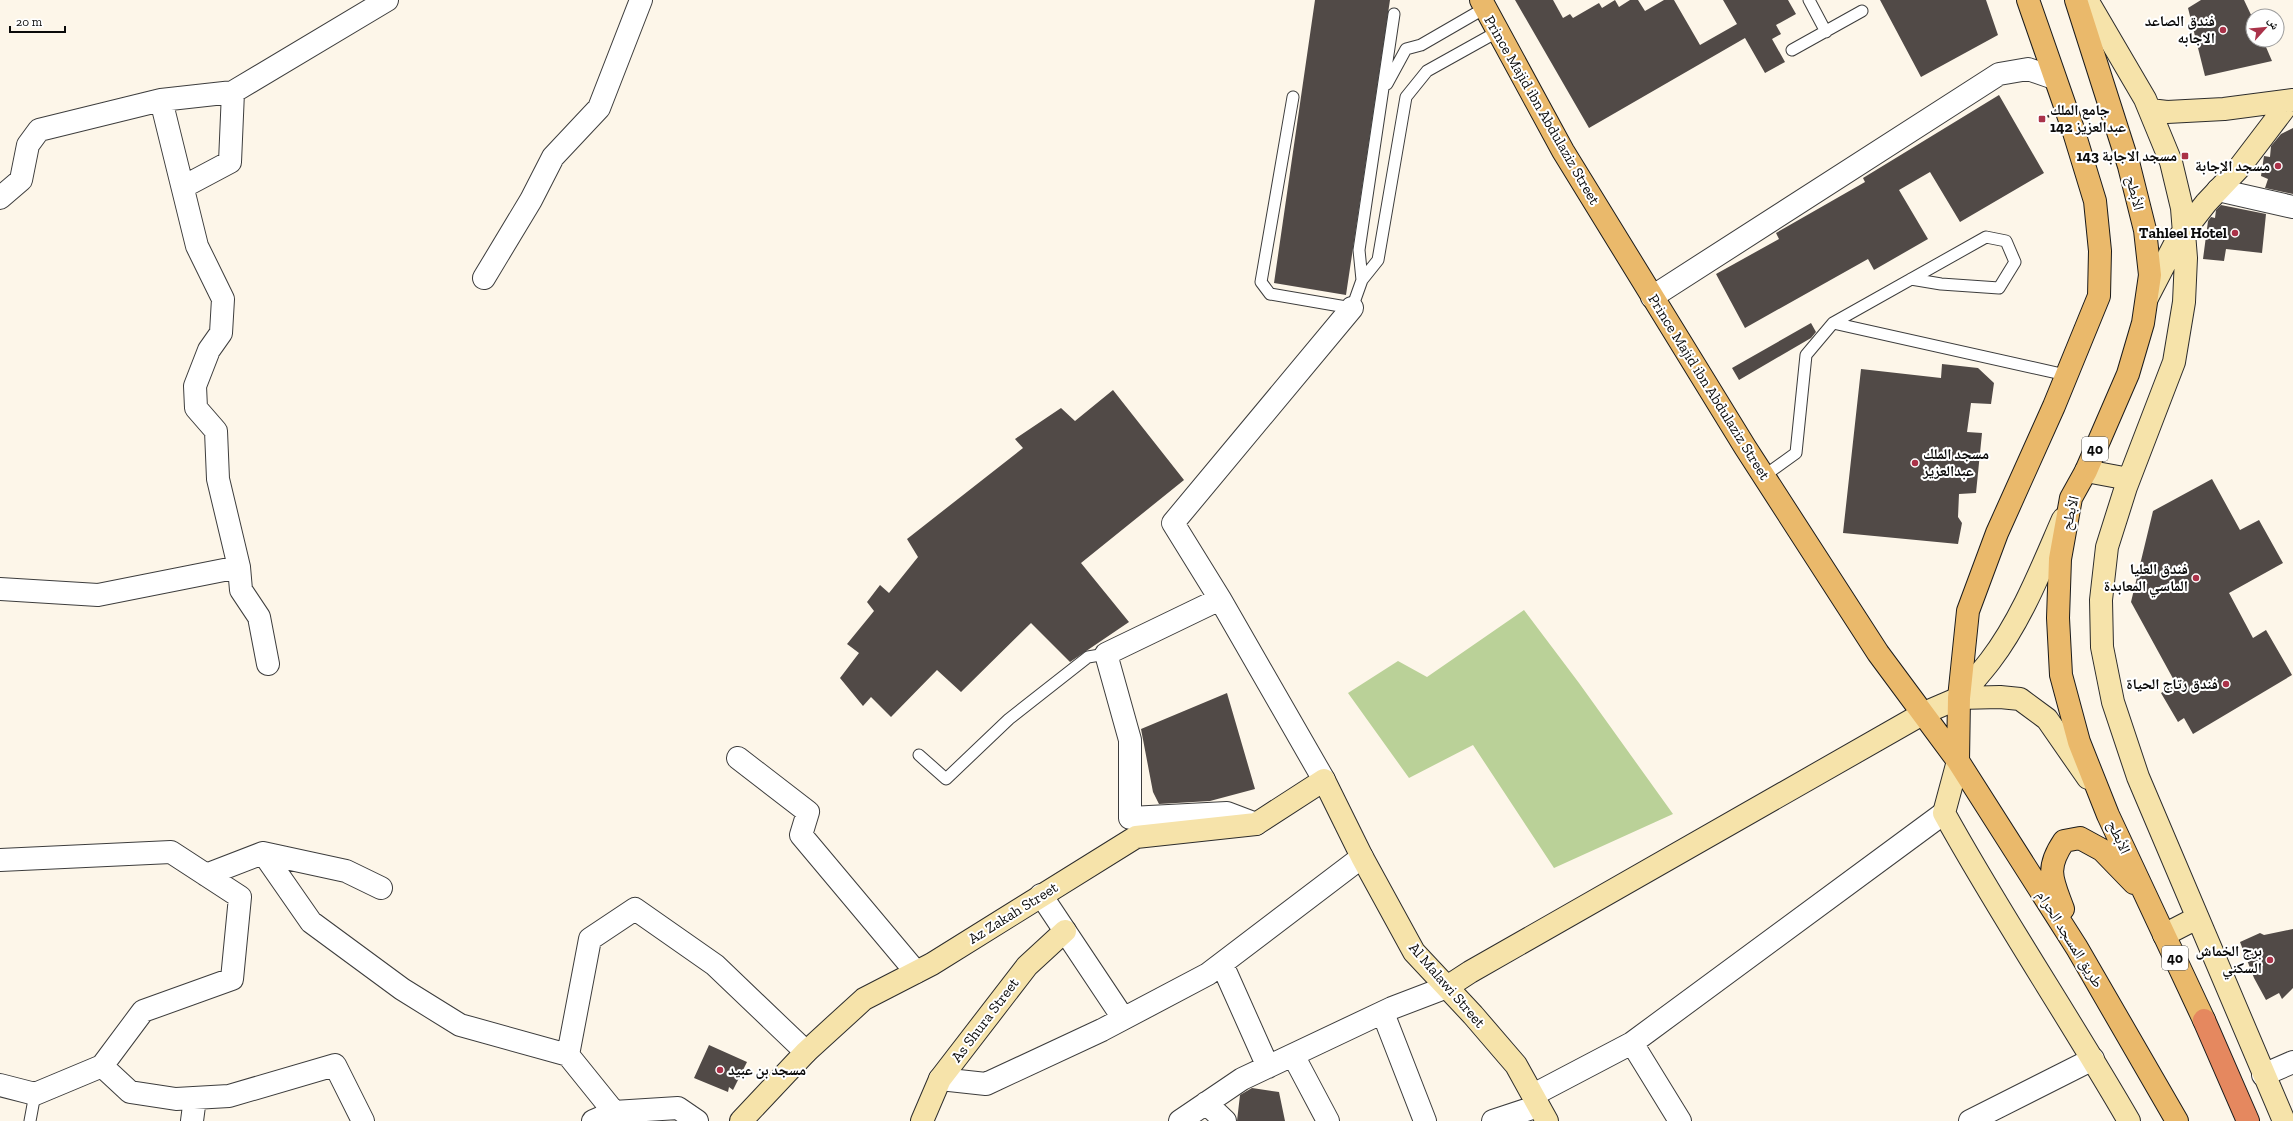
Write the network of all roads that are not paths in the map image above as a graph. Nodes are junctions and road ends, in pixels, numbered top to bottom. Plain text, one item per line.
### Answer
1 (387, 0) edge
2 (641, 0) edge
3 (1809, 0) edge
4 (2028, 0) edge
5 (2076, 0) edge
6 (2087, 0) edge
7 (1483, 4) edge
8 (1862, 11) dead end
9 (1394, 14) dead end
10 (1497, 32) junction
11 (1826, 32) junction
12 (1792, 50) dead end
13 (2054, 78) junction
14 (233, 92) junction
15 (1383, 92) junction
16 (1293, 97) dead end
17 (161, 100) junction
18 (2292, 101) edge
19 (2150, 110) junction
20 (183, 187) junction
21 (2218, 190) junction
22 (0, 198) edge
23 (2293, 207) edge
24 (2184, 231) junction
25 (484, 278) dead end
26 (1911, 279) junction
27 (1362, 280) junction
28 (1652, 296) junction
29 (2146, 299) junction
30 (1352, 308) junction
31 (1833, 323) junction
32 (2066, 375) junction
33 (2086, 471) junction
34 (1764, 476) junction
35 (2129, 479) junction
36 (2071, 498) junction
37 (239, 567) junction
38 (0, 589) edge
39 (1220, 600) junction
40 (1106, 654) junction
41 (268, 664) dead end
42 (1958, 698) junction
43 (1924, 713) junction
44 (919, 755) dead end
45 (738, 758) dead end
46 (1958, 761) junction
47 (1324, 780) junction
48 (2103, 802) junction
49 (1944, 813) junction
50 (1256, 824) junction
51 (263, 853) junction
52 (1362, 857) junction
53 (0, 860) edge
54 (206, 875) junction
55 (381, 888) dead end
56 (1041, 895) junction
57 (2146, 895) junction
58 (2197, 918) junction
59 (1065, 931) junction
60 (2164, 935) junction
61 (2077, 948) junction
62 (1222, 964) junction
63 (916, 972) junction
64 (1447, 987) junction
65 (1383, 1013) junction
66 (1123, 1018) junction
67 (2204, 1020) joint
68 (1632, 1043) junction
69 (806, 1052) junction
70 (568, 1055) junction
71 (1293, 1055) junction
72 (2093, 1059) junction
73 (2293, 1062) edge
74 (102, 1066) junction
75 (1268, 1067) junction
76 (2263, 1075) junction
77 (940, 1079) junction
78 (0, 1085) edge
79 (35, 1094) junction
80 (195, 1098) junction
81 (1206, 1103) junction
82 (1539, 1107) edge
83 (614, 1112) junction
84 (30, 1121) edge
85 (192, 1121) edge
86 (363, 1121) edge
87 (593, 1121) edge
88 (697, 1121) edge
89 (741, 1121) edge
90 (922, 1121) edge
91 (1180, 1121) edge
92 (1225, 1121) edge
93 (1328, 1121) edge
94 (1425, 1121) edge
95 (1492, 1121) edge
96 (1680, 1121) edge
97 (1970, 1121) edge
98 (2129, 1121) edge
99 (2177, 1121) edge
100 (2248, 1121) edge
101 (2284, 1121) edge

1 - 14 street
2 - 25 street
3 - 11 lane
4 - 13 main road
5 - 29 main road, الأبطح / 40
6 - 19 street
7 - 10 main road, Prince Majid ibn Abdulaziz Street
7 - 15 lane
8 - 11 lane
9 - 15 lane
10 - 27 lane
10 - 28 main road, Prince Majid ibn Abdulaziz Street
11 - 12 lane
13 - 28 street
13 - 32 main road
14 - 17 street
14 - 20 street
15 - 27 lane
16 - 30 lane
17 - 20 street
17 - 22 street
18 - 19 street
18 - 21 street
19 - 24 street
20 - 37 street
21 - 23 street
21 - 24 street
24 - 29 street
24 - 35 street
26 - 26 lane
26 - 31 lane
27 - 30 lane
28 - 34 main road, Prince Majid ibn Abdulaziz Street
29 - 33 main road, الأبطح / 40
30 - 39 street
31 - 32 lane
31 - 34 lane
32 - 42 main road
33 - 35 street
33 - 36 main road, الأبطح / 40
34 - 43 main road, Prince Majid ibn Abdulaziz Street
35 - 58 street
36 - 42 street
36 - 48 main road, الأبطح / 40
37 - 38 street
37 - 41 street
39 - 40 street
39 - 47 street
40 - 44 lane
40 - 50 street
42 - 43 street
42 - 46 main road
42 - 48 street
43 - 46 main road, Prince Majid ibn Abdulaziz Street
43 - 64 street
45 - 63 street
46 - 49 street
46 - 61 main road, طريق المسجد الحرام
47 - 50 street, Az Zakah Street
47 - 52 street, Al Malawi Street
48 - 57 main road, الأبطح / 40
49 - 68 street
49 - 72 street
50 - 56 street, Az Zakah Street
51 - 54 street
51 - 55 street
51 - 70 street
52 - 62 street
52 - 64 street, Al Malawi Street
53 - 54 street
54 - 74 street
56 - 59 street
56 - 63 street, Az Zakah Street
57 - 60 main road, الأبطح / 40
57 - 61 main road
58 - 60 street
58 - 76 street
59 - 66 street
59 - 77 street, As Shura Street
60 - 67 main road, الأبطح / 40
61 - 99 main road, طريق المسجد الحرام
62 - 66 street
62 - 75 street
63 - 69 street, Az Zakah Street
64 - 65 street
64 - 82 street, Al Malawi Street
65 - 71 street
65 - 94 street
66 - 77 street
67 - 100 highway
68 - 82 street
68 - 96 street
69 - 70 street
69 - 89 street, Az Zakah Street
70 - 83 street
71 - 75 street
71 - 93 street
72 - 97 street
72 - 98 street
73 - 76 street
74 - 79 street
74 - 80 street
75 - 81 street
76 - 101 street
77 - 90 street, As Shura Street
78 - 79 street
79 - 84 lane
80 - 85 street
80 - 86 street
81 - 91 street
81 - 92 street
82 - 95 street
83 - 87 street
83 - 88 street

